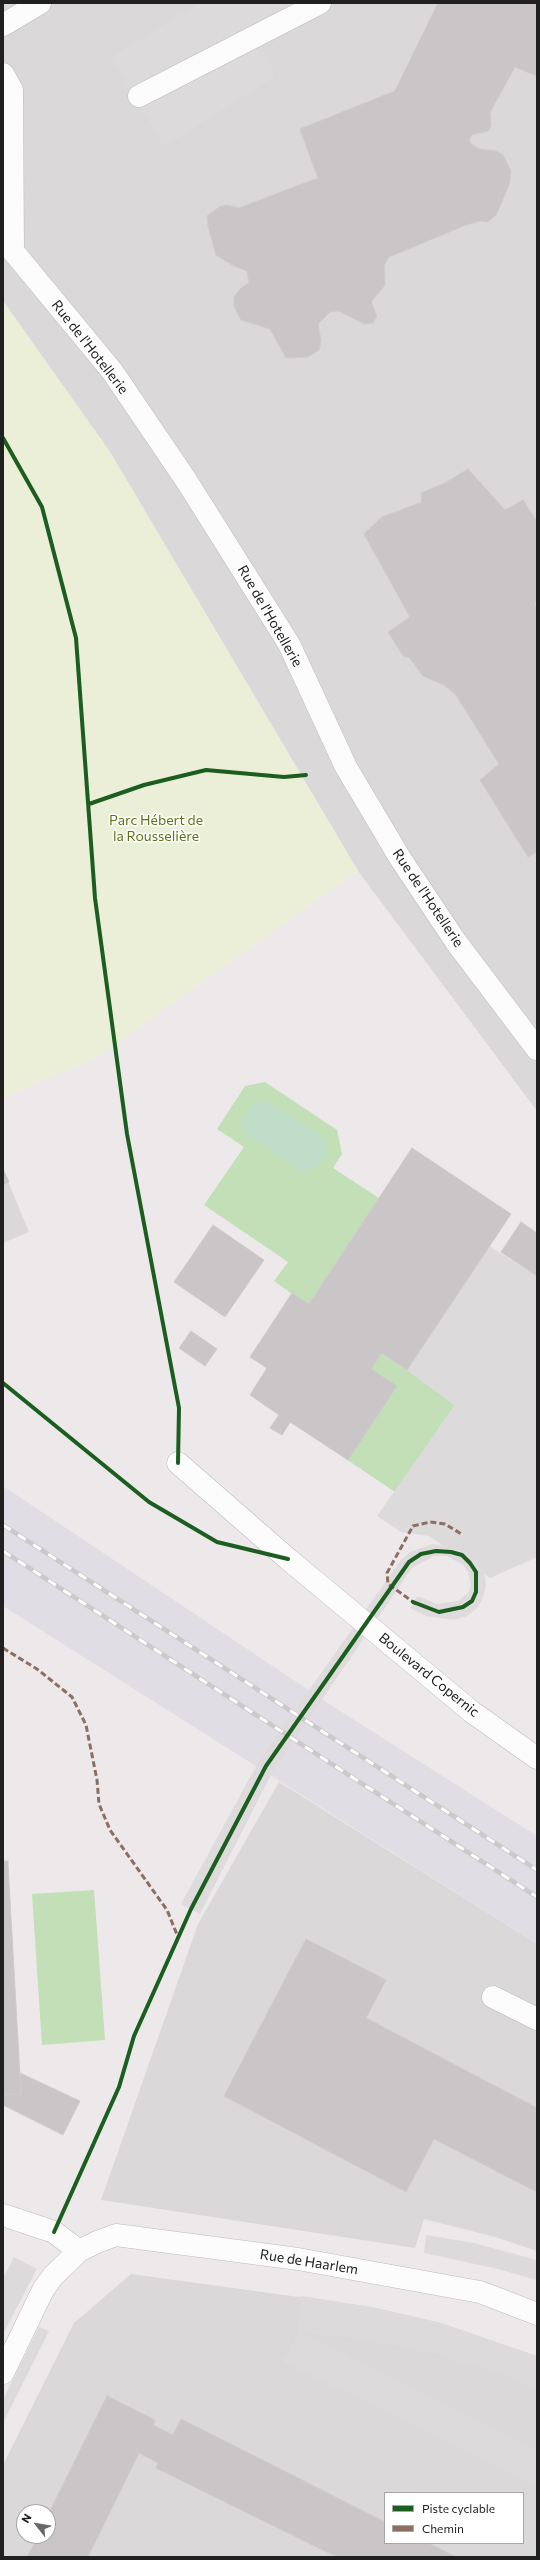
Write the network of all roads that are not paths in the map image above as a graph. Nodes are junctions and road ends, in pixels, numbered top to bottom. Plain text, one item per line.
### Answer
1 (40, 3) edge
2 (320, 3) edge
3 (3, 25) edge
4 (3, 74) edge
5 (139, 96) dead end
6 (8, 245) edge
7 (537, 1049) edge
8 (178, 1463) dead end
9 (537, 1758) edge
10 (493, 1998) dead end
11 (537, 2019) edge
12 (3, 2215) edge
13 (79, 2251) junction
14 (537, 2314) edge
15 (3, 2372) edge

1 - 3 street
2 - 5 street
4 - 6 street
6 - 7 street, Rue de l'Hotellerie
8 - 9 street, Boulevard Copernic
10 - 11 street
12 - 13 street
13 - 14 street, Rue de Haarlem
13 - 15 street, Rue de Haarlem

